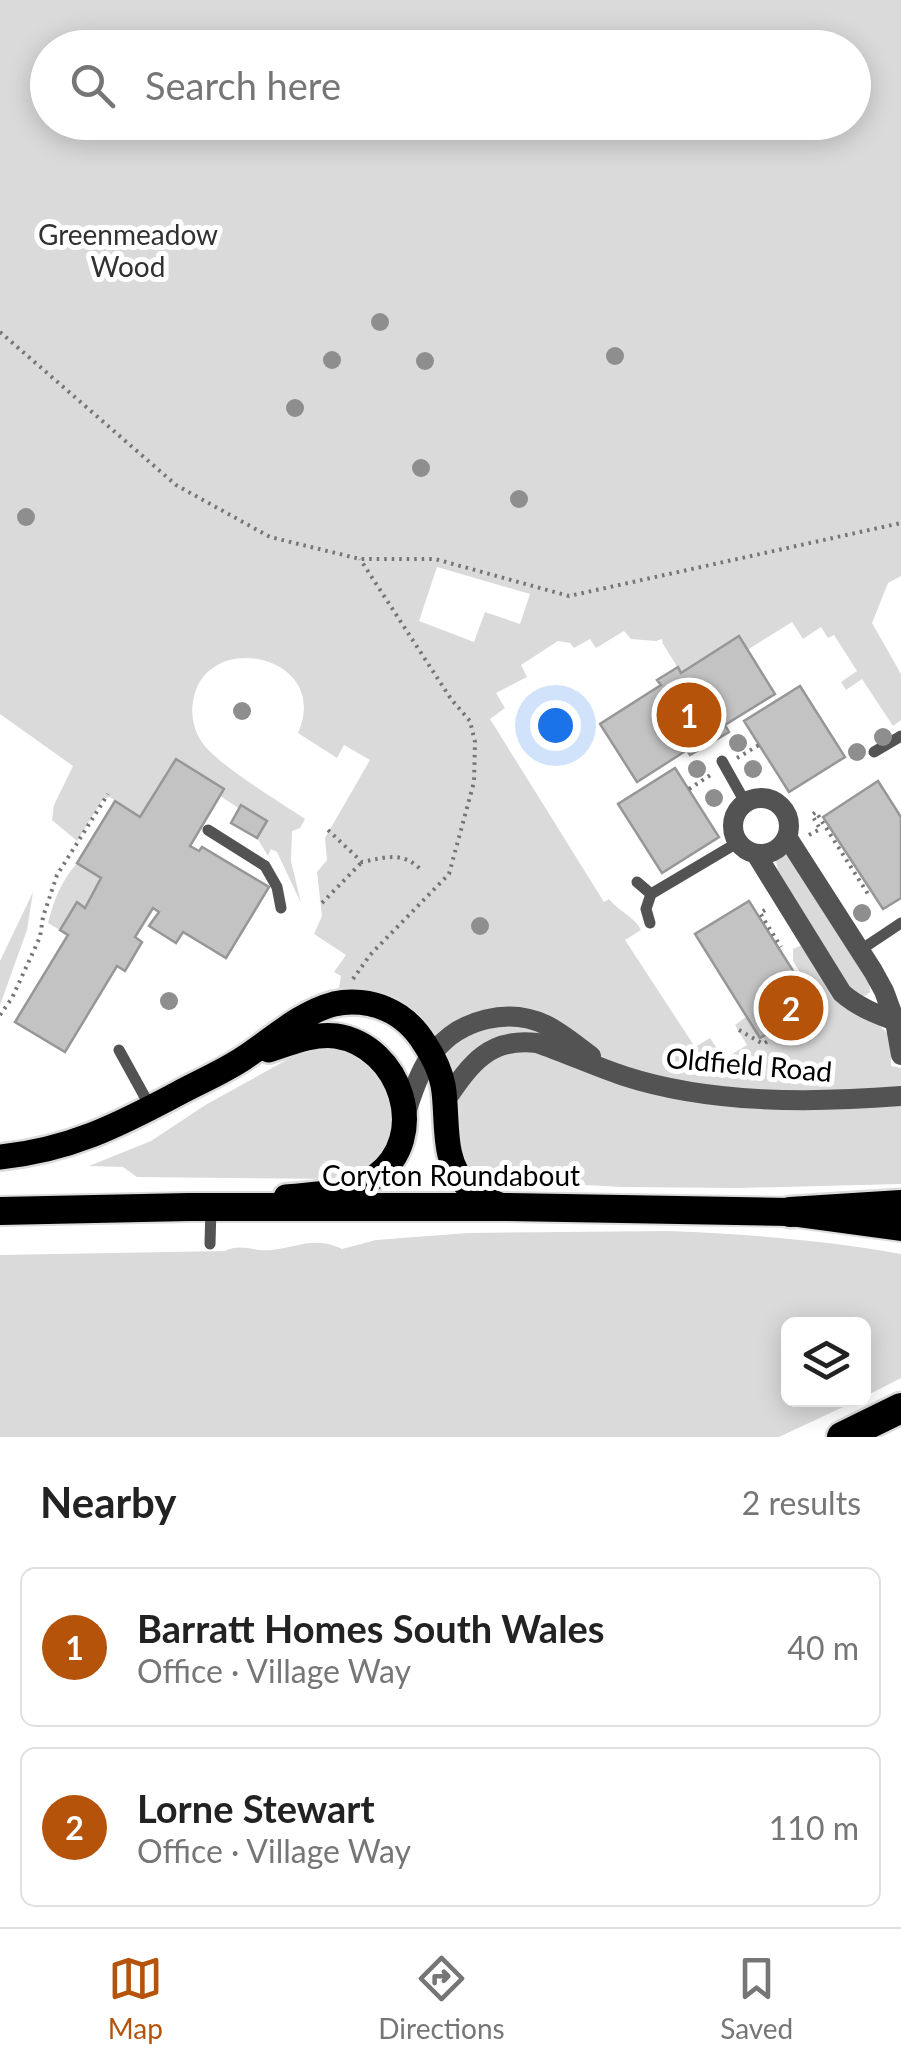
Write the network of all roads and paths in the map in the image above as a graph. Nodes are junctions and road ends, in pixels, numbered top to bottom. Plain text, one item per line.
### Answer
1 (0, 332) edge
2 (901, 523) edge
3 (360, 559) junction
4 (901, 736) edge
5 (759, 745) dead end
6 (874, 752) dead end
7 (723, 764) junction
8 (689, 788) dead end
9 (108, 794) dead end
10 (745, 802) junction
11 (208, 830) dead end
12 (328, 830) dead end
13 (789, 841) junction
14 (737, 843) junction
15 (756, 854) junction
16 (362, 862) junction
17 (422, 870) dead end
18 (637, 882) dead end
19 (652, 894) junction
20 (868, 894) dead end
21 (322, 903) dead end
22 (280, 908) dead end
23 (650, 923) dead end
24 (901, 923) edge
25 (860, 951) junction
26 (842, 993) junction
27 (336, 1004) junction
28 (0, 1016) edge
29 (799, 1020) dead end
30 (895, 1022) junction
31 (739, 1030) dead end
32 (782, 1033) dead end
33 (119, 1050) dead end
34 (432, 1054) junction
35 (901, 1055) edge
36 (241, 1060) junction
37 (608, 1069) junction
38 (901, 1096) edge
39 (445, 1101) junction
40 (151, 1108) junction
41 (406, 1115) junction
42 (0, 1157) edge
43 (901, 1204) edge
44 (200, 1207) junction
45 (506, 1207) junction
46 (0, 1211) edge
47 (790, 1212) junction
48 (901, 1227) edge
49 (210, 1244) dead end
50 (901, 1408) edge
51 (842, 1437) edge

1 - 3 path
2 - 3 path
3 - 27 path
4 - 6 lane
5 - 7 path
7 - 8 path
7 - 10 lane
9 - 28 path
10 - 13 street
10 - 14 street
11 - 22 lane
12 - 16 path
13 - 15 street
13 - 20 path
13 - 25 street
14 - 15 street
14 - 19 lane
15 - 26 street
16 - 17 path
16 - 21 path
18 - 19 lane
19 - 23 lane
24 - 25 lane
25 - 30 street
26 - 29 path
26 - 30 street
27 - 34 main road
27 - 36 main road
30 - 35 street
31 - 32 path
33 - 40 lane
34 - 37 street
34 - 39 main road
34 - 41 street
36 - 40 main road
36 - 41 main road
37 - 38 street, Oldfield Road
37 - 39 street, Oldfield Road
39 - 45 main road
40 - 42 main road
41 - 44 main road
43 - 47 highway
44 - 45 highway, Coryton Roundabout
44 - 46 highway, Coryton Roundabout
44 - 49 lane
45 - 47 highway, Coryton Roundabout
47 - 48 highway, Coryton Roundabout
50 - 51 highway

